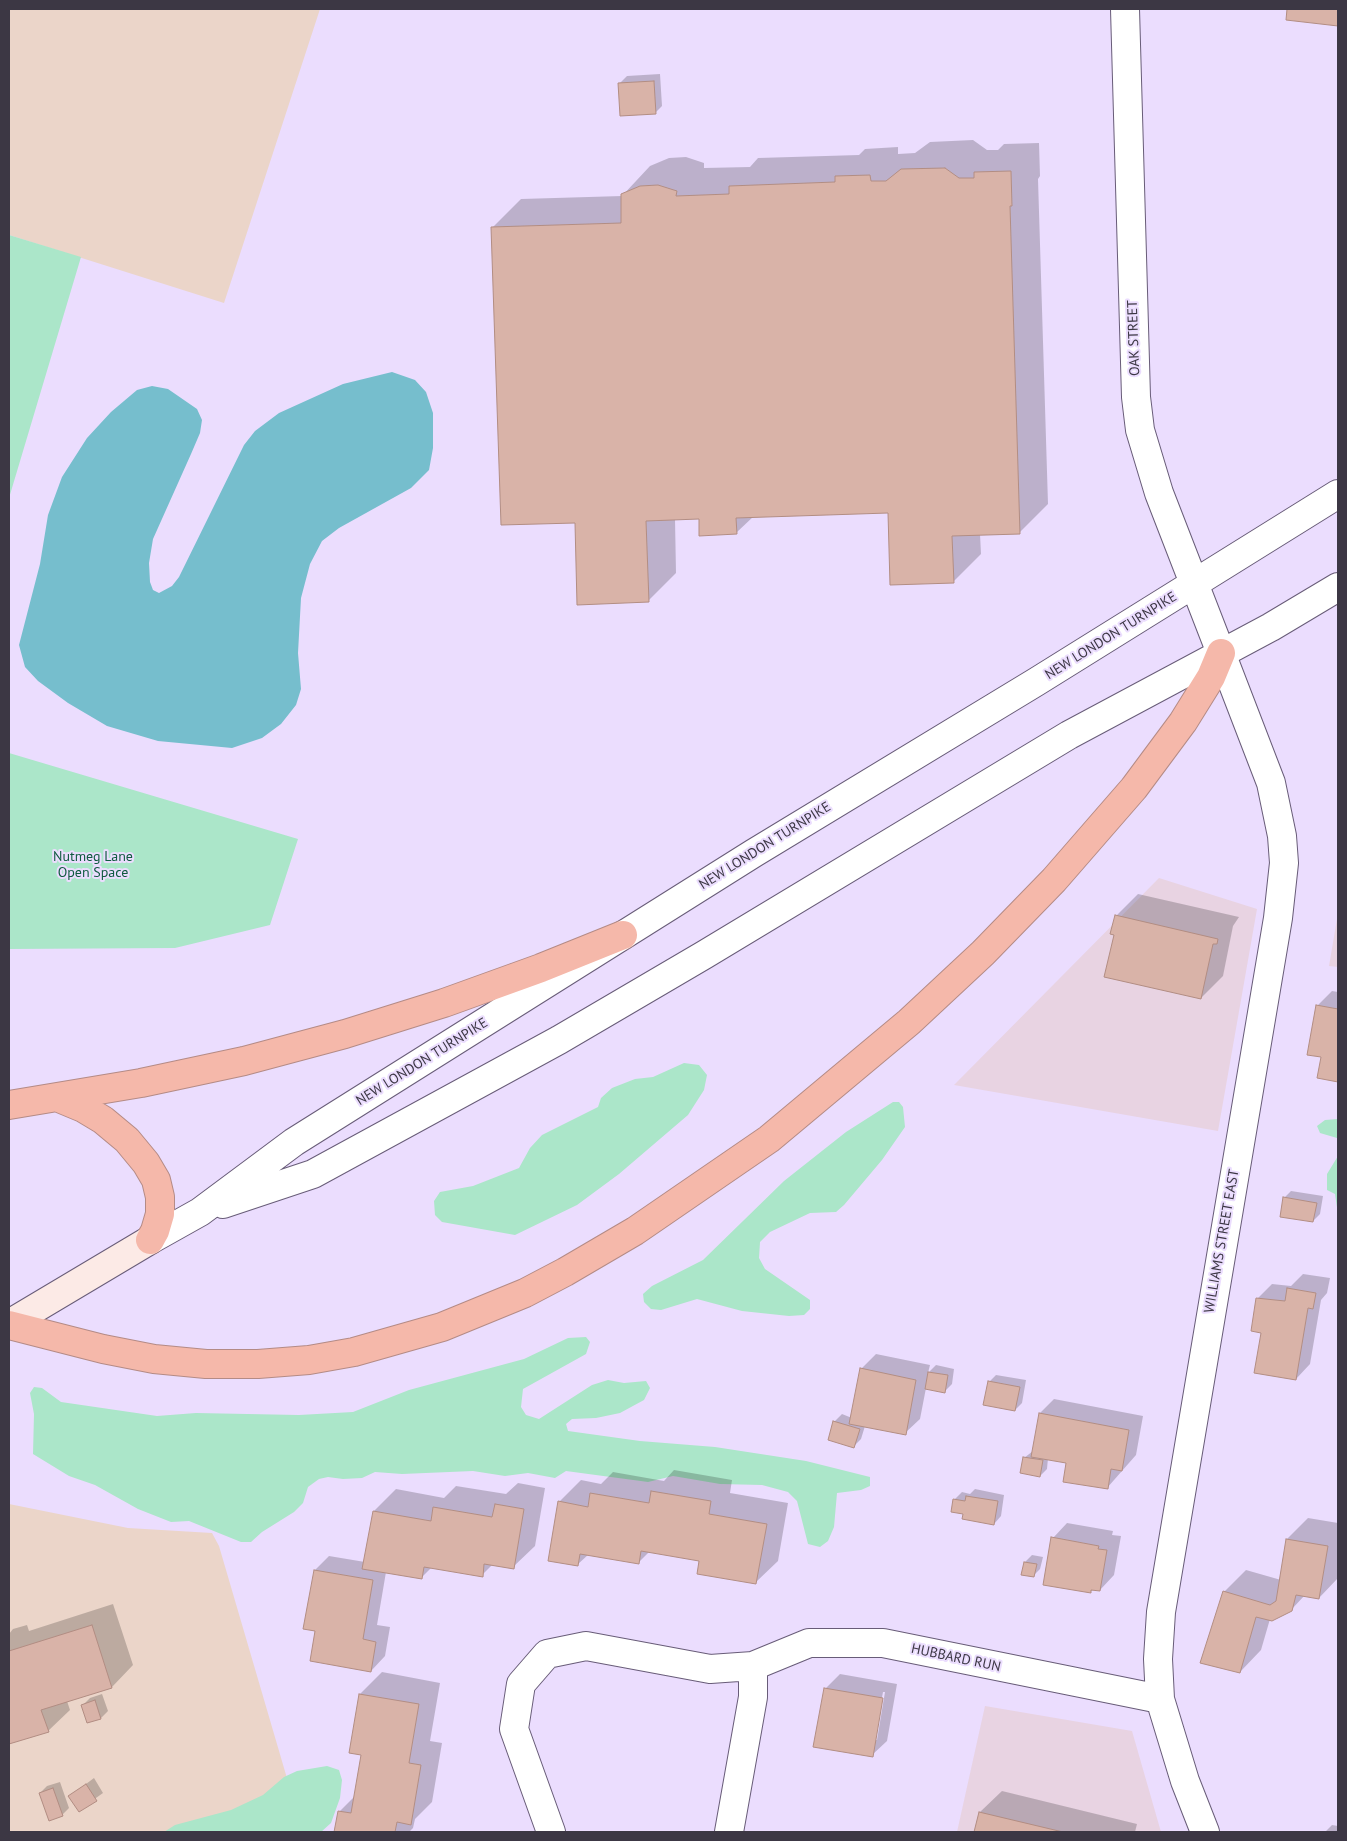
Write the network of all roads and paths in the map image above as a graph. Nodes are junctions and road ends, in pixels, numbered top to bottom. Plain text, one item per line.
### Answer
1 (1125, 9) edge
2 (1338, 494) edge
3 (1194, 584) junction
4 (1338, 587) edge
5 (1221, 653) junction
6 (623, 935) junction
7 (59, 1098) junction
8 (9, 1105) edge
9 (200, 1212) junction
10 (150, 1240) junction
11 (9, 1324) edge
12 (753, 1666) junction
13 (1160, 1699) junction
14 (551, 1832) edge
15 (729, 1832) edge
16 (1205, 1832) edge

1 - 3 street, OAK STREET
2 - 3 street, NEW LONDON TURNPIKE
3 - 5 street, OAK STREET
3 - 6 street, NEW LONDON TURNPIKE
4 - 5 street, NEW LONDON TURNPIKE
5 - 9 street, NEW LONDON TURNPIKE
5 - 11 highway
5 - 13 street, WILLIAMS STREET EAST
6 - 7 highway
6 - 9 street, NEW LONDON TURNPIKE
7 - 8 highway
7 - 10 highway
9 - 10 street, NEW LONDON TURNPIKE
10 - 11 main road, NEW LONDON TURNPIKE
12 - 13 street, HUBBARD RUN
12 - 14 street, HUBBARD RUN
12 - 15 street
13 - 16 street, WILLIAMS STREET EAST

